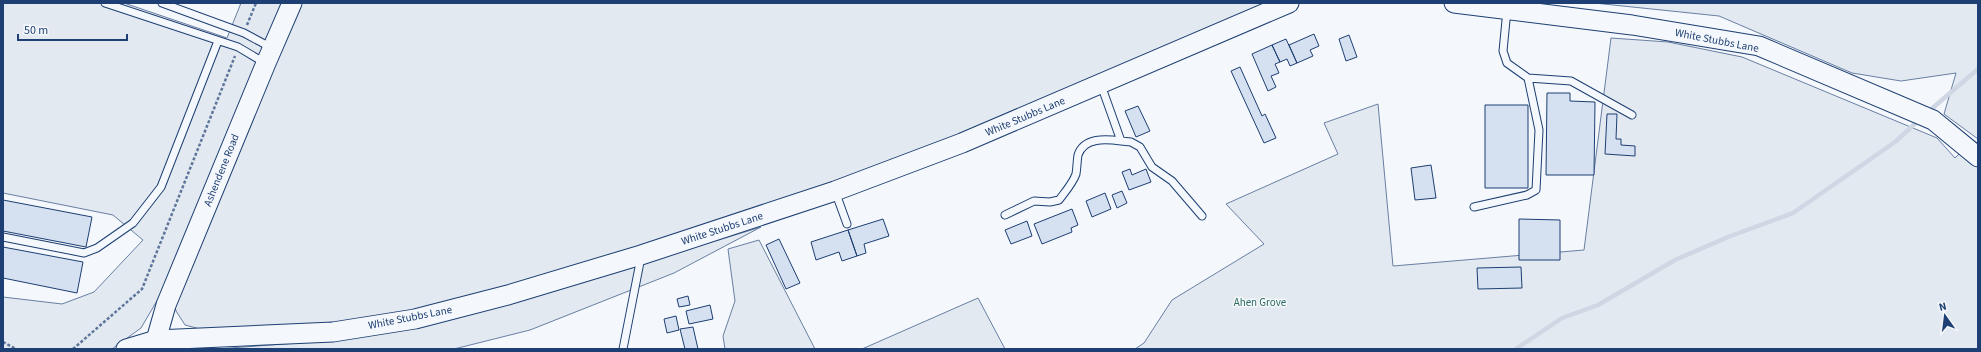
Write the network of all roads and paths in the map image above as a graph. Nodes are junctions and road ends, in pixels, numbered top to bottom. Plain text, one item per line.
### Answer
1 (105, 3) edge
2 (162, 3) edge
3 (256, 3) edge
4 (292, 3) edge
5 (1289, 3) edge
6 (1454, 3) edge
7 (1507, 10) junction
8 (244, 33) junction
9 (218, 41) junction
10 (238, 47) junction
11 (269, 56) junction
12 (1528, 78) junction
13 (1101, 85) junction
14 (1632, 116) dead end
15 (1121, 141) junction
16 (1978, 157) edge
17 (835, 191) junction
18 (1474, 207) dead end
19 (1005, 215) dead end
20 (1202, 216) dead end
21 (847, 224) dead end
22 (3, 237) edge
23 (641, 254) junction
24 (3, 342) edge
25 (155, 345) edge
26 (16, 349) edge
27 (73, 349) edge
28 (126, 349) edge
29 (623, 349) edge

1 - 9 lane
2 - 8 lane
3 - 8 path
4 - 11 street, Ashendene Road
5 - 13 street, White Stubbs Lane
6 - 7 street, White Stubbs Lane
7 - 12 lane
7 - 16 street, White Stubbs Lane
8 - 11 lane
9 - 10 lane
9 - 22 lane
10 - 11 lane
10 - 27 path
11 - 25 street, Ashendene Road
12 - 14 lane
12 - 18 lane
13 - 15 lane
13 - 17 street, White Stubbs Lane
15 - 19 lane
15 - 20 lane
17 - 21 lane
17 - 23 street, White Stubbs Lane
23 - 25 street, White Stubbs Lane
23 - 29 lane
24 - 26 path
25 - 28 street, White Stubbs Lane

